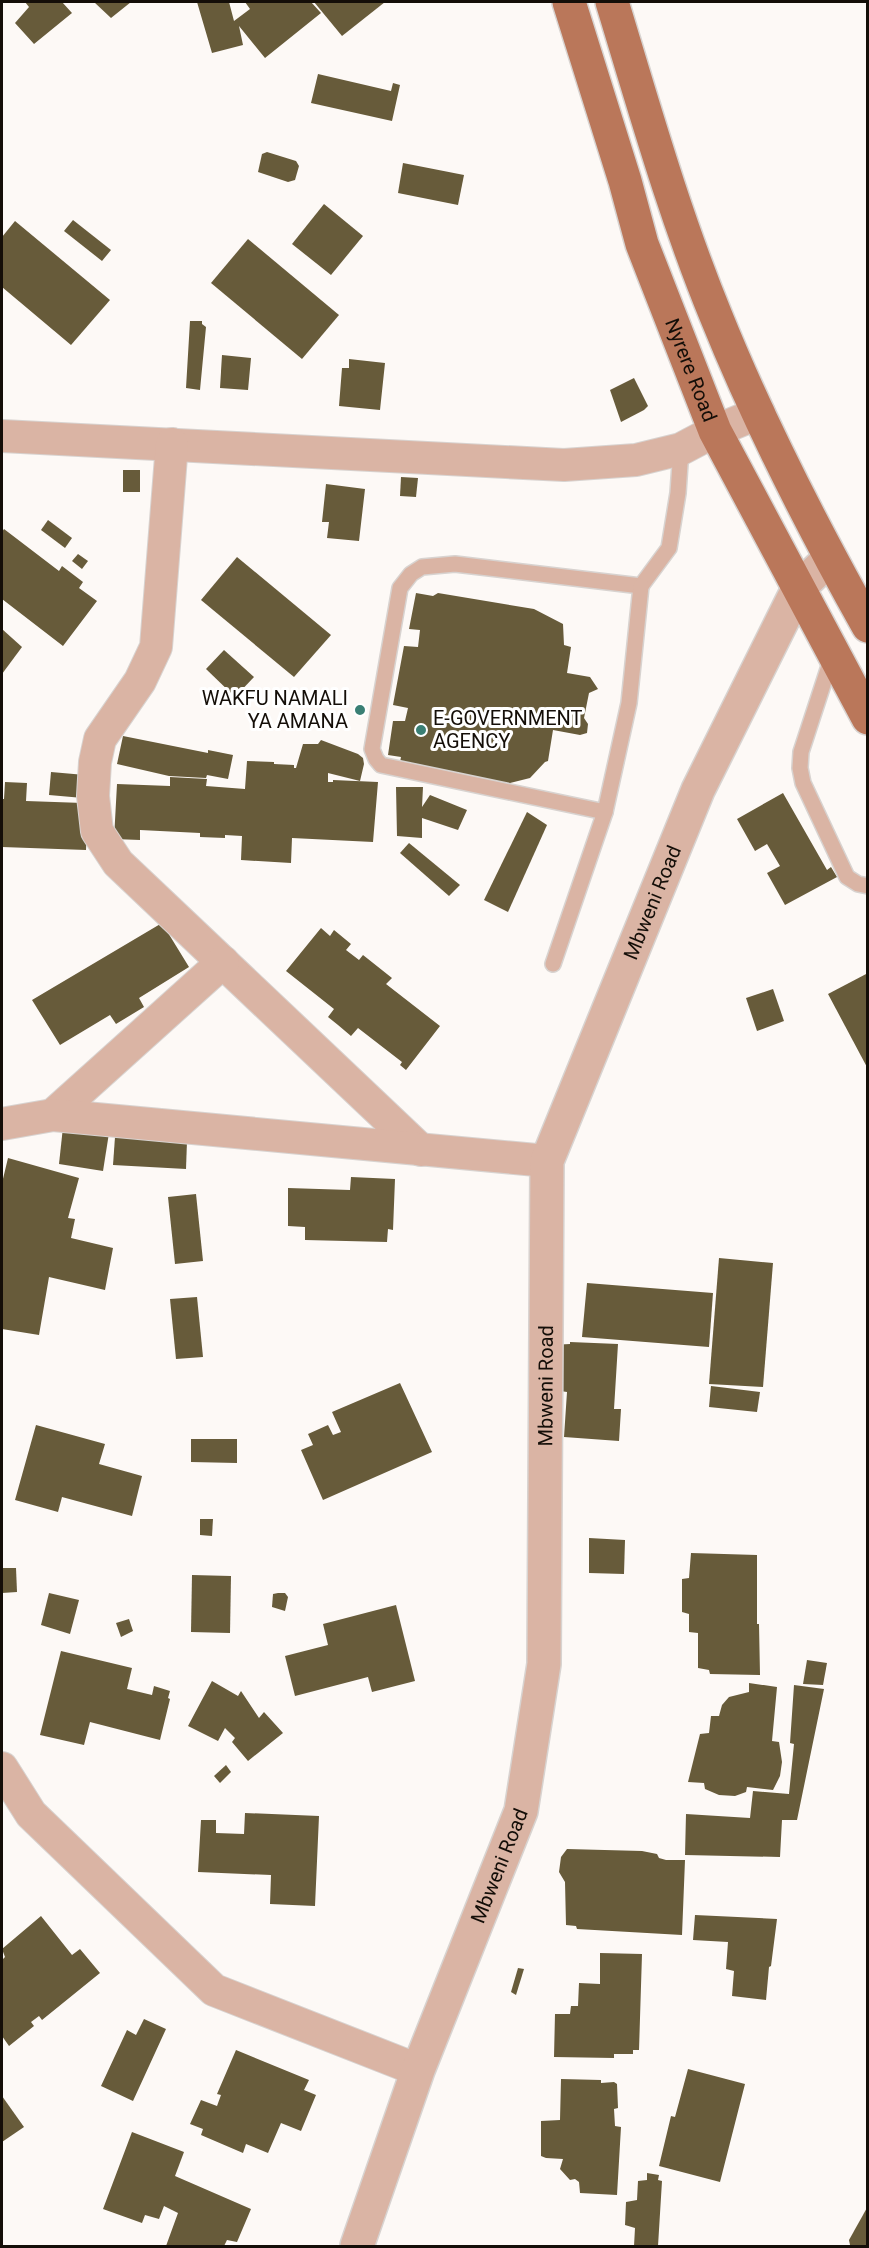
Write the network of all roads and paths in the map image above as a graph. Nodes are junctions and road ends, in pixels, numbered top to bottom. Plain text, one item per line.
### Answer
1 (569, 2) edge
2 (612, 2) edge
3 (759, 413) junction
4 (715, 431) junction
5 (2, 436) edge
6 (172, 444) junction
7 (681, 448) junction
8 (830, 558) junction
9 (641, 586) junction
10 (798, 589) junction
11 (867, 626) edge
12 (833, 654) junction
13 (867, 718) edge
14 (605, 812) junction
15 (867, 886) edge
16 (223, 962) junction
17 (553, 964) dead end
18 (53, 1115) junction
19 (2, 1124) edge
20 (421, 1150) junction
21 (547, 1161) junction
22 (2, 1768) edge
23 (418, 2070) junction
24 (357, 2247) edge

1 - 4 main road, Nyrere Road
2 - 3 main road
3 - 4 street
3 - 8 main road
4 - 7 street
4 - 10 main road, Nyrere Road
5 - 6 street
6 - 7 street
6 - 16 street
7 - 9 lane
8 - 10 street, Mbweni Road
8 - 11 main road
9 - 14 lane
9 - 14 lane
10 - 12 main road, Nyrere Road
10 - 21 street, Mbweni Road
12 - 13 main road, Nyrere Road
12 - 15 lane
14 - 17 lane
16 - 18 street
16 - 20 street
18 - 19 street
18 - 20 street
20 - 21 street
21 - 23 street, Mbweni Road
22 - 23 street
23 - 24 street, Mbweni Road

